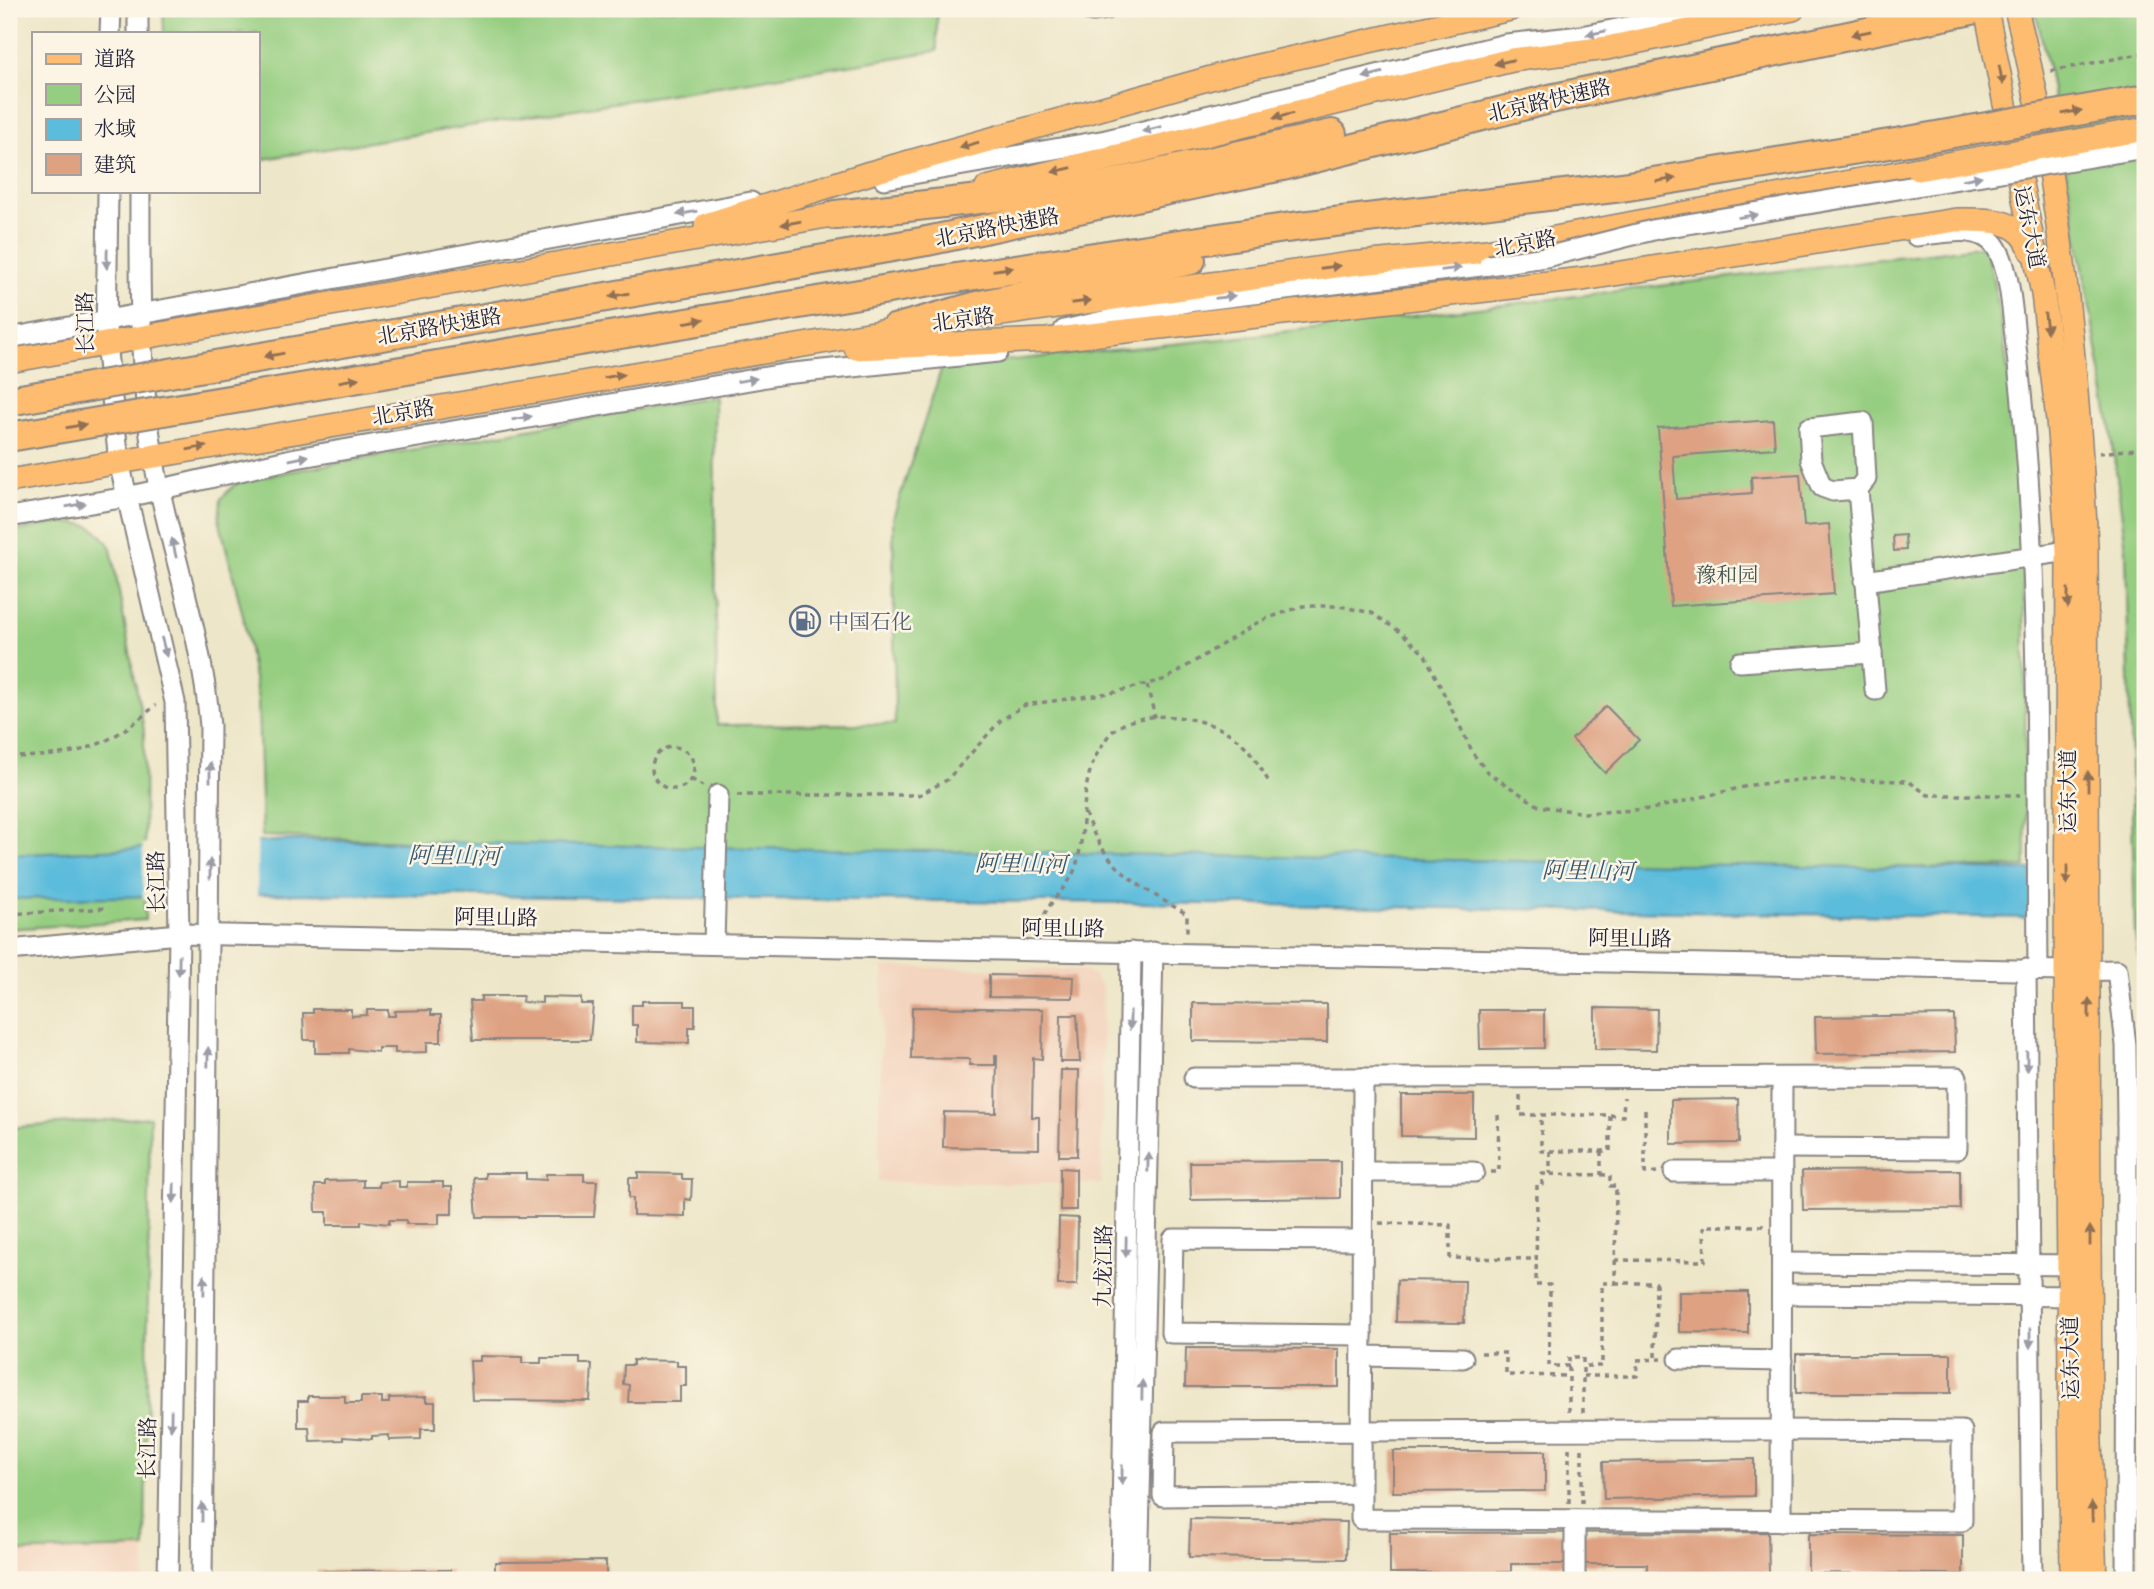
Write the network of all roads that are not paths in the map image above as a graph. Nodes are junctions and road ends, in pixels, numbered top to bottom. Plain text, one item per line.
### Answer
1 (111, 9) edge
2 (138, 9) edge
3 (1085, 9) edge
4 (1107, 9) edge
5 (1510, 9) edge
6 (1719, 9) edge
7 (1793, 9) edge
8 (1976, 9) edge
9 (1986, 9) edge
10 (2017, 9) edge
11 (1689, 22) junction
12 (110, 32) edge
13 (138, 32) edge
14 (1627, 82) junction
15 (2145, 99) edge
16 (2145, 130) edge
17 (2145, 148) edge
18 (1622, 187) junction
19 (108, 192) edge
20 (139, 192) edge
21 (814, 192) junction
22 (835, 215) junction
23 (612, 254) junction
24 (2043, 294) junction
25 (141, 313) junction
26 (106, 320) junction
27 (894, 329) junction
28 (141, 337) junction
29 (9, 338) edge
30 (1015, 342) junction
31 (106, 343) junction
32 (755, 352) junction
33 (9, 361) edge
34 (9, 401) edge
35 (9, 437) edge
36 (154, 455) junction
37 (119, 462) junction
38 (9, 481) edge
39 (160, 489) junction
40 (1858, 489) dead end
41 (127, 496) junction
42 (9, 517) edge
43 (2068, 551) junction
44 (2034, 556) junction
45 (1866, 581) junction
46 (1872, 653) junction
47 (1740, 662) dead end
48 (1874, 691) dead end
49 (718, 795) road end
50 (179, 934) junction
51 (210, 935) junction
52 (714, 944) junction
53 (9, 950) edge
54 (1131, 952) junction
55 (1153, 952) junction
56 (2032, 969) junction
57 (2078, 970) junction
58 (1194, 1078) dead end
59 (1363, 1078) junction
60 (1782, 1078) junction
61 (2127, 1123) junction
62 (2145, 1141) edge
63 (1782, 1148) junction
64 (1363, 1172) junction
65 (1474, 1172) road end
66 (1674, 1172) road end
67 (1782, 1172) junction
68 (1362, 1232) junction
69 (1782, 1263) junction
70 (2029, 1264) junction
71 (2079, 1265) junction
72 (1782, 1294) junction
73 (2029, 1295) junction
74 (2079, 1296) junction
75 (1362, 1335) junction
76 (1362, 1356) junction
77 (1463, 1357) road end
78 (1679, 1359) road end
79 (1782, 1361) junction
80 (1781, 1429) junction
81 (1362, 1431) junction
82 (1361, 1494) junction
83 (1575, 1520) junction
84 (1781, 1521) junction
85 (168, 1580) edge
86 (202, 1580) edge
87 (1121, 1580) edge
88 (1138, 1580) edge
89 (1575, 1580) edge
90 (2032, 1580) edge
91 (2072, 1580) edge
92 (2095, 1580) edge
93 (2126, 1580) edge

1 - 12 street
2 - 13 street
3 - 4 street
5 -> 21 main road
6 - 11 street
7 - 11 main road
8 -> 14 highway, 北京路快速路
9 -> 24 main road, 运东大道
57 -> 10 main road, 运东大道
11 -> 21 street
11 -> 22 main road
14 - 22 highway
14 -> 34 highway, 北京路快速路, bridge
18 -> 15 highway, 北京路快速路, bridge
27 -> 16 main road, 北京路, bridge
30 -> 17 street, bridge
18 - 27 highway
35 -> 18 highway, 北京路快速路, bridge
19 -> 26 street, 长江路
20 - 25 street
21 - 23 main road
21 -> 25 street
22 -> 23 main road
23 - 28 main road
24 - 30 main road
24 -> 43 main road, 运东大道
25 - 26 street
25 - 28 street
26 - 29 street
26 - 31 street, 长江路
27 - 32 main road, 北京路
28 - 31 main road
28 - 36 street
30 - 32 main road
31 - 33 main road
31 - 37 street, 长江路
36 -> 32 main road, 北京路
36 - 37 main road, 北京路
36 - 39 street
37 - 38 main road, 北京路
37 - 41 street, 长江路
39 - 41 street
39 -> 44 street
51 -> 39 street
40 - 45 street
42 -> 41 street
41 -> 50 street, 长江路
43 - 44 street
43 -> 57 main road, 运东大道
44 - 45 street
44 - 56 street
45 - 46 street
46 - 47 street
46 - 48 street
49 - 52 street
50 - 51 street, 阿里山路
50 - 53 street, 阿里山路
50 -> 85 street, 长江路
51 - 52 street, 阿里山路
86 -> 51 street
52 - 54 street, 阿里山路
54 - 55 street, 阿里山路
54 -> 87 street, 九龙江路
55 - 56 street, 阿里山路
88 -> 55 street, 九龙江路
56 - 57 street, 阿里山路
56 -> 70 street
57 - 61 street, 阿里山路
57 - 71 main road, 运东大道
58 - 59 street
59 - 60 street
59 - 64 street
60 - 63 street
60 - 63 street
61 - 62 street
61 - 93 street
63 - 67 street
64 - 65 street
64 - 68 street
66 - 67 street
67 - 69 street
68 - 75 street
68 - 75 street
69 - 70 street
69 - 72 street
70 - 71 street
70 - 73 street
71 - 74 main road, 运东大道
72 - 73 street
72 - 79 street
73 - 74 street
73 -> 90 street
74 - 91 main road, 运东大道
92 -> 74 main road, 运东大道
75 - 76 street
76 - 77 street
76 - 81 street
78 - 79 street
79 - 80 street
80 - 81 street
80 - 84 street
80 - 84 street
81 - 82 street
81 - 82 street
82 - 83 street
83 - 84 street
83 - 89 street

